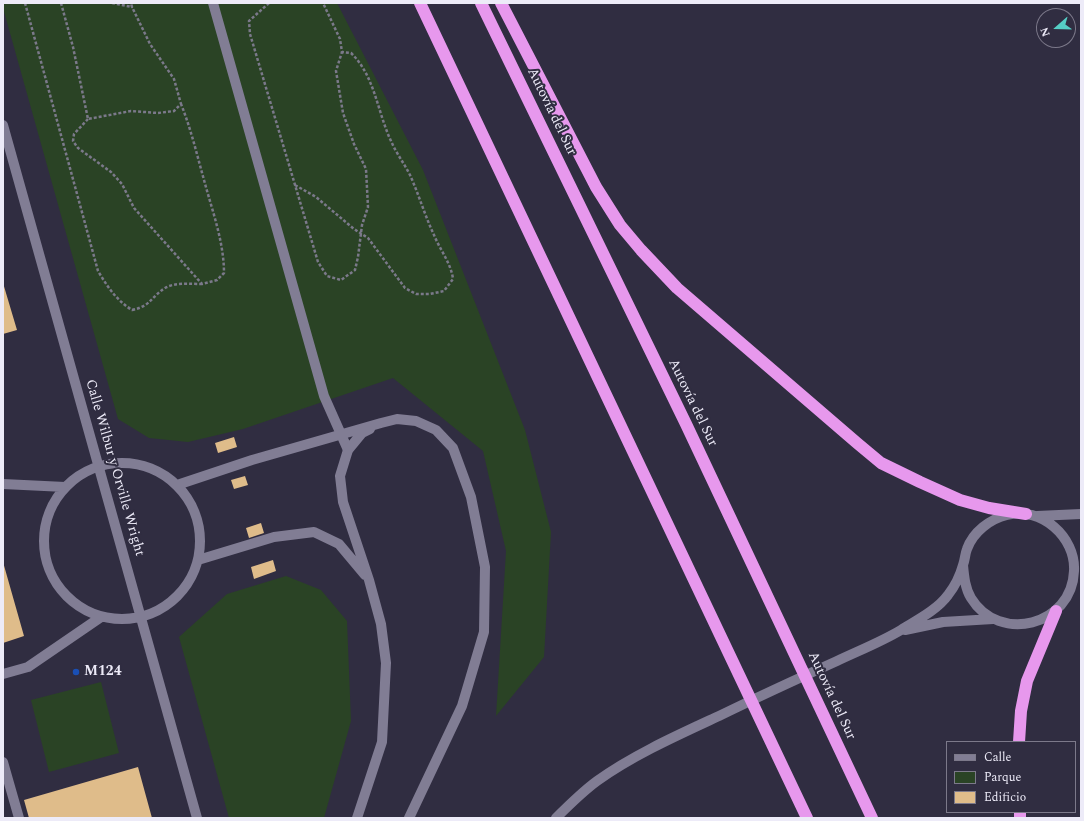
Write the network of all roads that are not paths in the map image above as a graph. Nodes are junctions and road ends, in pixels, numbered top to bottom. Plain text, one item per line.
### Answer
1 (213, 3) edge
2 (420, 3) edge
3 (481, 3) edge
4 (501, 3) edge
5 (3, 125) edge
6 (381, 423) junction
7 (341, 434) junction
8 (348, 450) junction
9 (98, 465) junction
10 (3, 484) edge
11 (177, 485) junction
12 (65, 487) junction
13 (1081, 514) edge
14 (1031, 515) junction
15 (198, 560) junction
16 (963, 565) junction
17 (369, 580) junction
18 (1081, 580) edge
19 (1071, 589) junction
20 (1056, 611) junction
21 (101, 616) junction
22 (141, 617) junction
23 (993, 619) junction
24 (899, 631) junction
25 (3, 674) edge
26 (1019, 741) edge
27 (3, 762) edge
28 (19, 818) edge
29 (197, 818) edge
30 (357, 818) edge
31 (409, 818) edge
32 (556, 818) edge
33 (807, 818) edge
34 (872, 818) edge

1 - 7 street
2 - 33 highway
3 - 34 highway, Autovía del Sur
4 - 14 highway
5 - 9 street, Calle Wilbur y Orville Wright
6 - 7 street
6 - 8 street
6 - 31 street
7 - 8 street
7 - 11 street
8 - 17 street
9 - 11 street
9 - 12 street
9 - 22 street, Calle Wilbur y Orville Wright
10 - 12 street
11 - 15 street
12 - 21 street
13 - 14 street
14 - 16 street
14 - 19 street
15 - 17 street
15 - 22 street
16 - 23 street
16 - 24 street
17 - 30 street
18 - 19 street
19 - 20 street
20 - 23 street
20 - 26 highway
21 - 22 street
21 - 25 street
22 - 29 street, Calle Wilbur y Orville Wright
23 - 24 street
24 - 32 street
27 - 28 street

